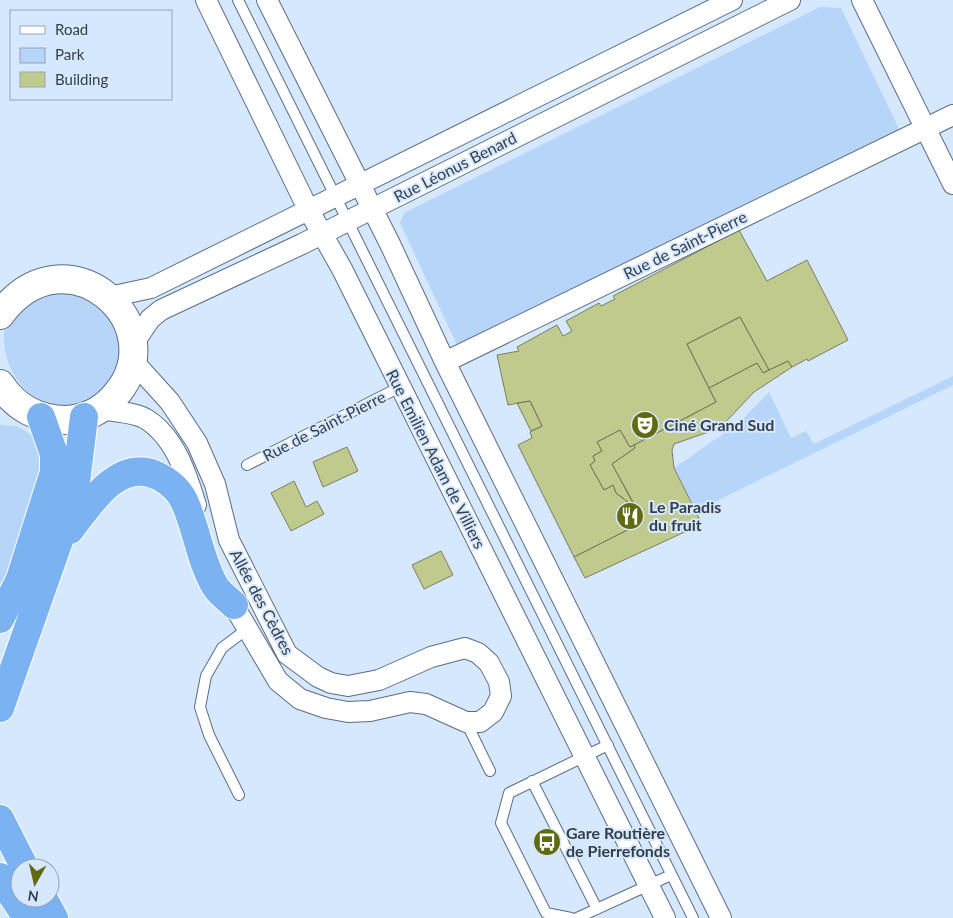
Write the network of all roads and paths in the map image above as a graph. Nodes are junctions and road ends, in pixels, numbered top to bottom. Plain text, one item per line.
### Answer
1 (206, 0) edge
2 (238, 0) edge
3 (267, 0) edge
4 (732, 0) edge
5 (790, 0) edge
6 (862, 0) edge
7 (953, 114) edge
8 (926, 128) junction
9 (953, 184) edge
10 (360, 186) junction
11 (336, 196) junction
12 (372, 208) junction
13 (308, 209) junction
14 (348, 221) junction
15 (322, 234) junction
16 (0, 280) edge
17 (32, 286) junction
18 (110, 297) junction
19 (0, 315) edge
20 (132, 353) junction
21 (445, 362) junction
22 (400, 387) junction
23 (6, 399) edge
24 (92, 413) junction
25 (41, 417) junction
26 (247, 465) dead end
27 (57, 547) junction
28 (234, 605) junction
29 (0, 619) edge
30 (247, 629) junction
31 (0, 708) edge
32 (466, 722) junction
33 (608, 745) junction
34 (585, 756) junction
35 (490, 771) dead end
36 (532, 781) junction
37 (239, 795) dead end
38 (0, 818) edge
39 (20, 858) edge
40 (671, 875) junction
41 (0, 877) edge
42 (649, 885) junction
43 (596, 909) junction
44 (27, 918) edge
45 (571, 918) edge
46 (577, 918) edge
47 (665, 918) edge
48 (694, 918) edge
49 (721, 918) edge

1 - 13 street, Rue Emilien Adam de Villiers
2 - 11 lane
3 - 10 street
4 - 10 street, Rue Léonus Benard
5 - 12 street, Rue Léonus Benard
6 - 8 street
7 - 8 street
8 - 9 street
8 - 21 street, Rue de Saint-Pierre
10 - 11 street, Rue Léonus Benard
10 - 12 street
11 - 13 street, Rue Léonus Benard
11 - 14 lane
12 - 14 street, Rue Léonus Benard
12 - 21 street
13 - 15 street, Rue Emilien Adam de Villiers
13 - 18 street, Rue Léonus Benard
14 - 15 street, Rue Léonus Benard
14 - 33 lane
15 - 20 street, Rue Léonus Benard
15 - 22 street, Rue Emilien Adam de Villiers
16 - 17 main road
17 - 18 main road
17 - 19 main road
18 - 20 main road
20 - 24 main road
20 - 32 street, Allée des Cèdres
21 - 49 street
22 - 26 lane, Rue de Saint-Pierre
22 - 34 street, Rue Emilien Adam de Villiers
23 - 25 main road
24 - 25 main road
24 - 27 highway
24 - 28 street, Allée des Cèdres
25 - 29 highway
27 - 28 highway
27 - 31 highway
28 - 30 street, Allée des Cèdres
30 - 32 street, Allée des Cèdres
30 - 37 lane
32 - 35 lane
33 - 34 lane
33 - 40 lane
34 - 36 lane
34 - 42 street, Rue Emilien Adam de Villiers
36 - 43 lane
36 - 45 lane
38 - 39 highway
40 - 42 lane
40 - 48 lane
41 - 44 highway
42 - 43 lane
42 - 47 street, Rue Emilien Adam de Villiers
43 - 46 lane

